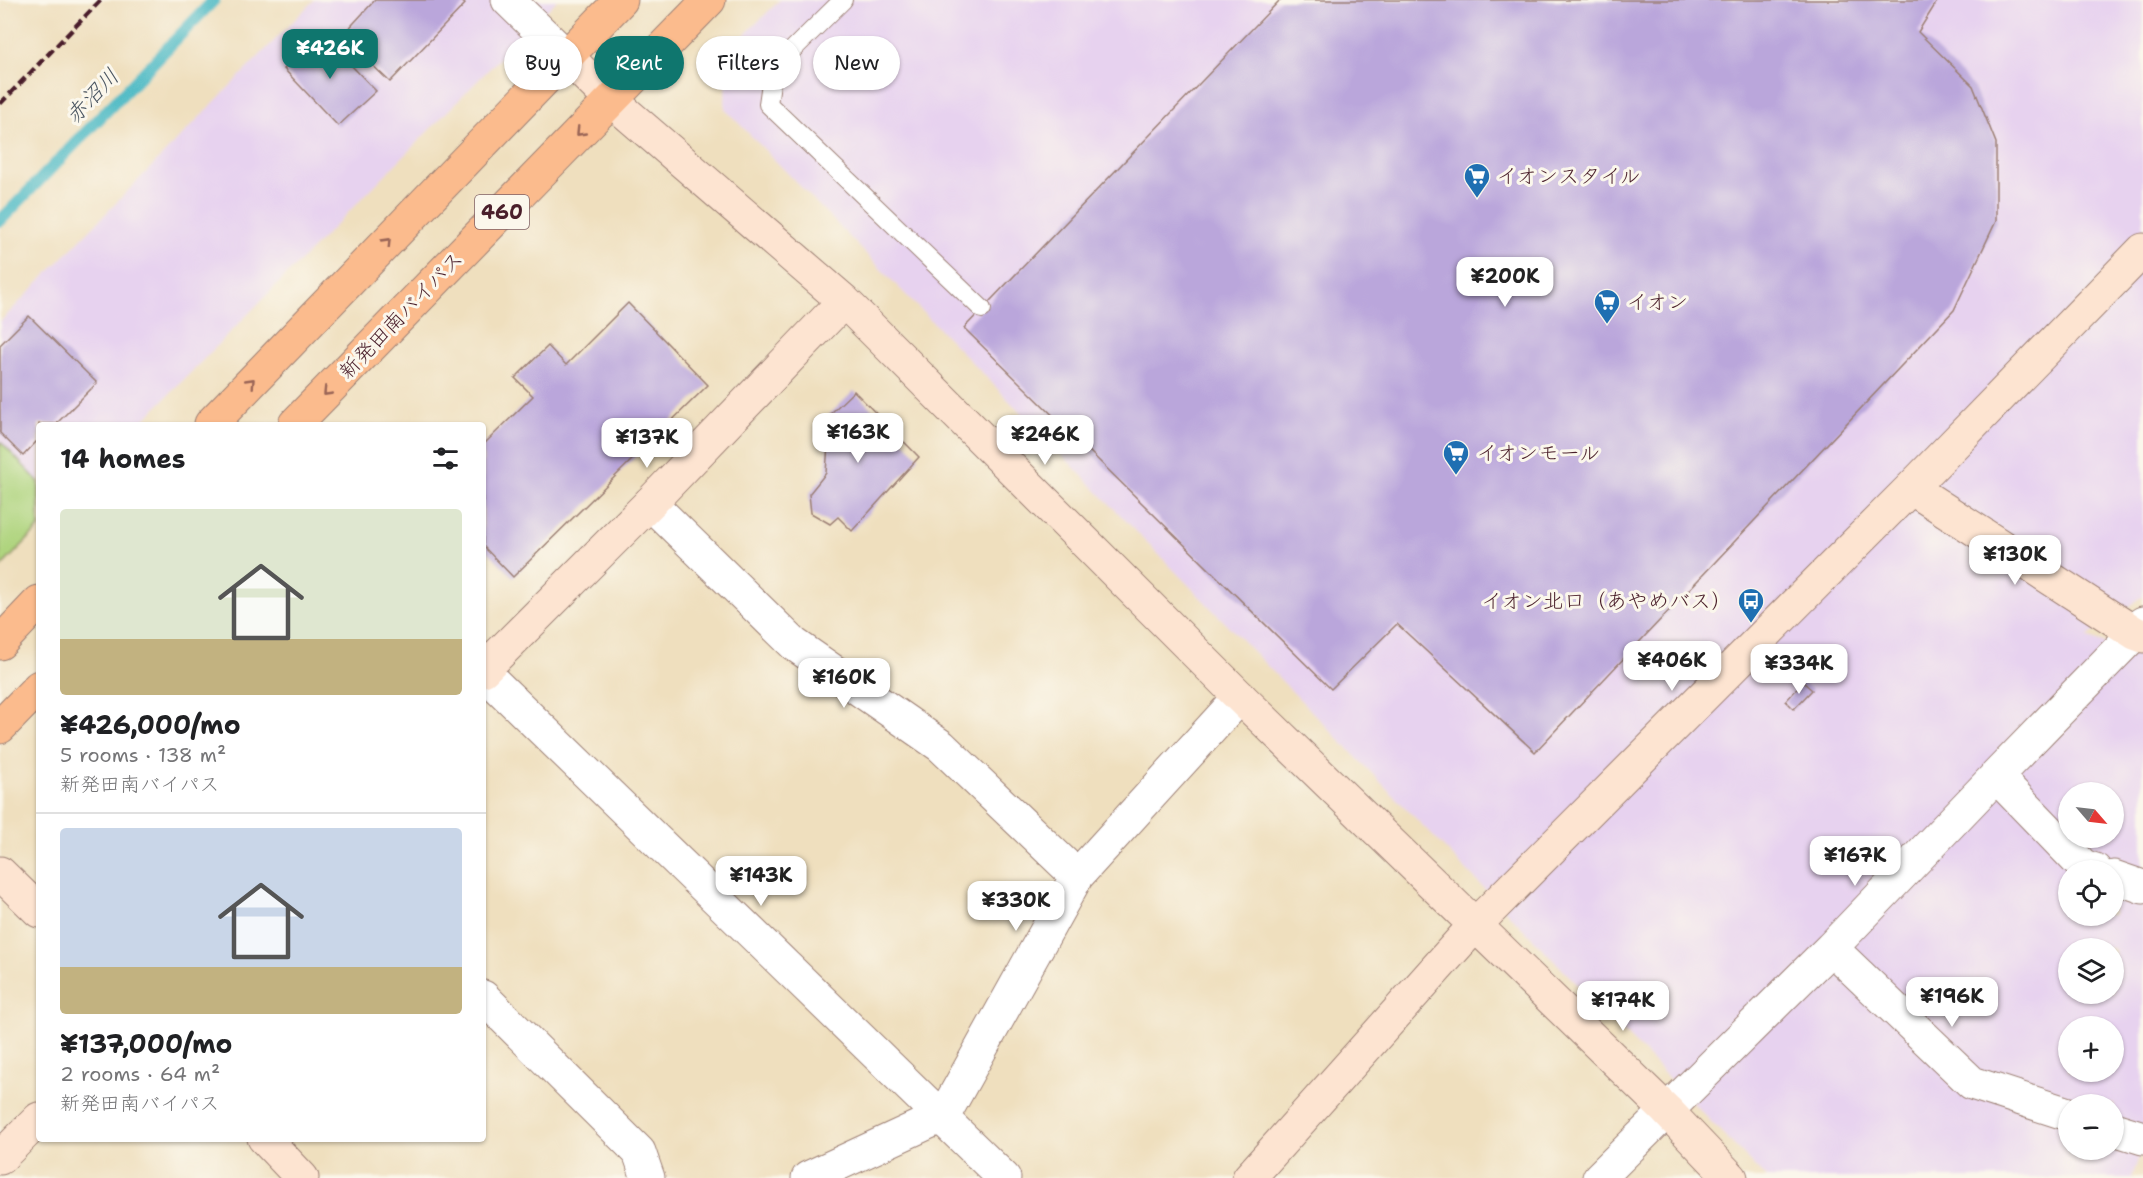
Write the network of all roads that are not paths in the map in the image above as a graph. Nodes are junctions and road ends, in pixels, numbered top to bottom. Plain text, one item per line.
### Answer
1 (508, 0) edge
2 (621, 0) edge
3 (709, 0) edge
4 (843, 0) edge
5 (545, 36) edge
6 (582, 40) edge
7 (582, 72) edge
8 (533, 90) edge
9 (611, 100) junction
10 (2143, 249) edge
11 (844, 301) junction
12 (982, 309) dead end
13 (213, 422) edge
14 (297, 422) edge
15 (1911, 488) junction
16 (650, 503) junction
17 (36, 605) edge
18 (2140, 631) edge
19 (0, 643) edge
20 (486, 668) edge
21 (486, 674) edge
22 (36, 690) edge
23 (1240, 697) junction
24 (0, 727) edge
25 (1996, 776) junction
26 (2077, 860) edge
27 (0, 873) edge
28 (1077, 876) junction
29 (2124, 880) edge
30 (2143, 887) edge
31 (36, 908) edge
32 (1476, 924) junction
33 (1831, 948) junction
34 (486, 1000) edge
35 (1666, 1110) junction
36 (2058, 1111) edge
37 (941, 1116) junction
38 (36, 1122) edge
39 (2124, 1132) edge
40 (2143, 1138) edge
41 (268, 1142) edge
42 (0, 1158) edge
43 (302, 1178) edge
44 (648, 1178) edge
45 (808, 1178) edge
46 (1004, 1178) edge
47 (1249, 1178) edge
48 (1599, 1178) edge
49 (1731, 1178) edge

1 - 5 street
2 - 6 highway, 460
3 - 9 highway, 新発田南バイパス / 460
4 - 12 lane
7 - 9 street
13 -> 8 highway, 460
9 - 11 street
9 -> 14 highway, 新発田南バイパス / 460
10 - 15 street
11 - 16 street
11 - 23 street
15 - 18 street
15 - 32 street
16 - 20 street
16 - 28 street
17 - 19 highway
18 - 25 street
21 - 37 street
22 - 24 highway
23 - 28 street
23 - 32 street
25 - 26 street
25 - 33 street
27 - 31 street
28 - 37 street
29 - 30 street
32 - 35 street
32 - 47 street
33 - 35 street
33 - 36 street
34 - 44 street
35 - 48 street
35 - 49 street
37 - 45 street
37 - 46 street
38 - 42 street
39 - 40 street
41 - 43 street

